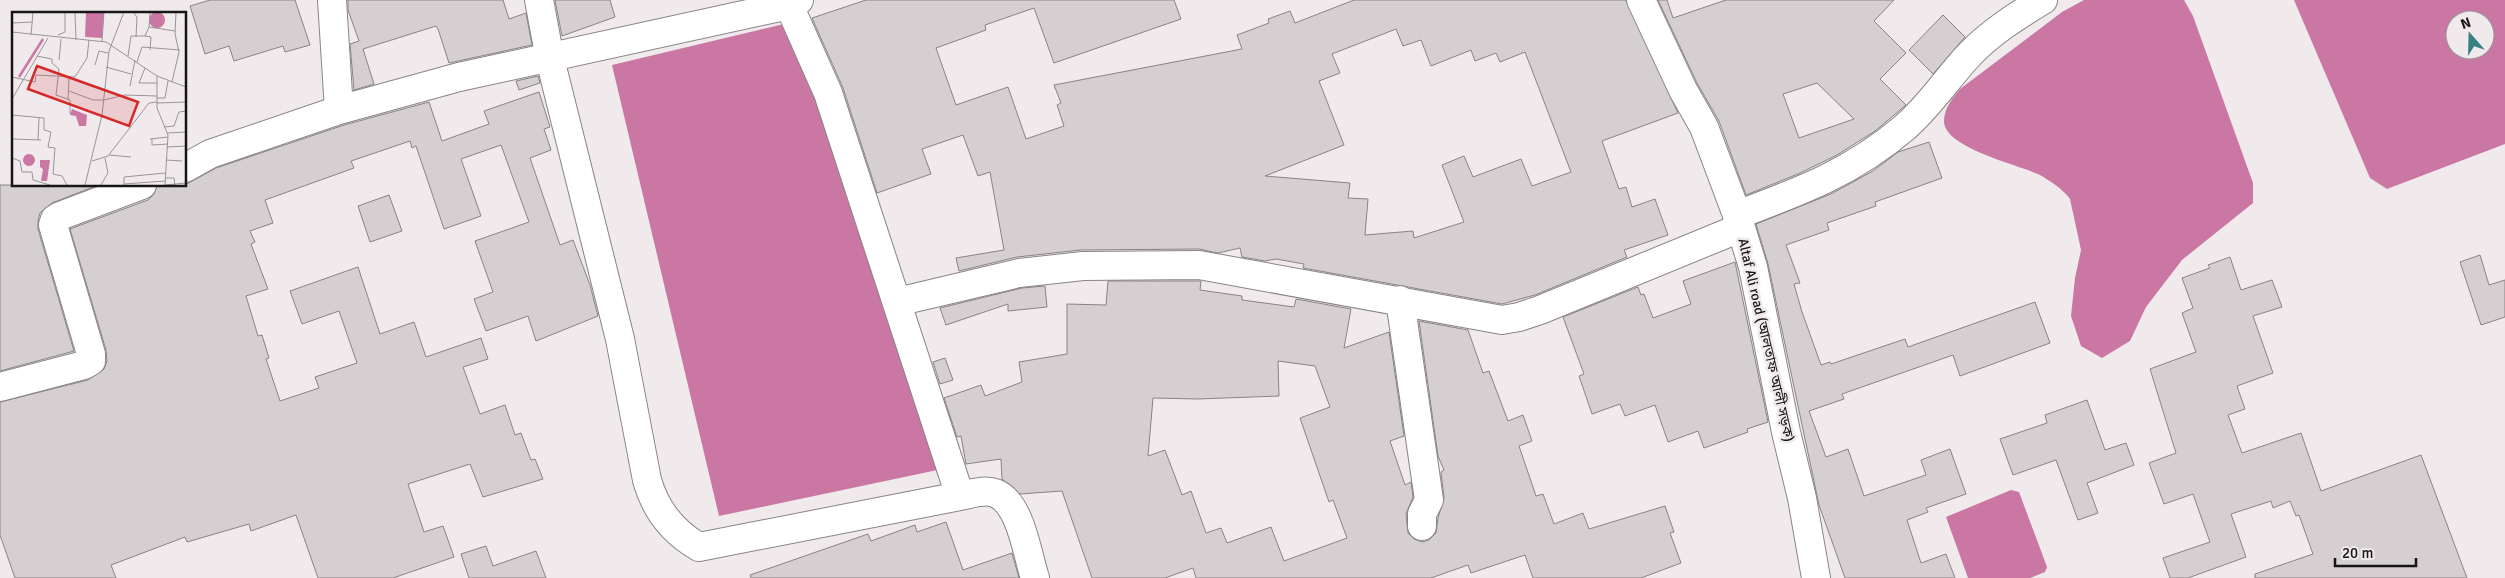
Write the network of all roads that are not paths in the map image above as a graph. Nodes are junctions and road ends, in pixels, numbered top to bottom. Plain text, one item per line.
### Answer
1 (332, 0) edge
2 (539, 0) edge
3 (1640, 0) edge
4 (2044, 0) edge
5 (794, 2) edge
6 (550, 59) junction
7 (339, 110) junction
8 (186, 167) edge
9 (139, 186) edge
10 (1739, 221) junction
11 (1400, 300) junction
12 (897, 302) junction
13 (0, 387) edge
14 (960, 496) junction
15 (1422, 526) dead end
16 (1035, 578) edge
17 (1816, 578) edge

1 - 7 street
2 - 6 street
3 - 10 street, Altaf Ali road (আলতাফ আলী সড়ক)
4 - 10 street
5 - 6 street
5 - 12 street
6 - 7 street
6 - 14 street
7 - 8 street
9 - 13 street
10 - 11 street
10 - 17 street, Altaf Ali road (আলতাফ আলী সড়ক)
11 - 12 street
11 - 15 street
12 - 14 street
14 - 16 street

